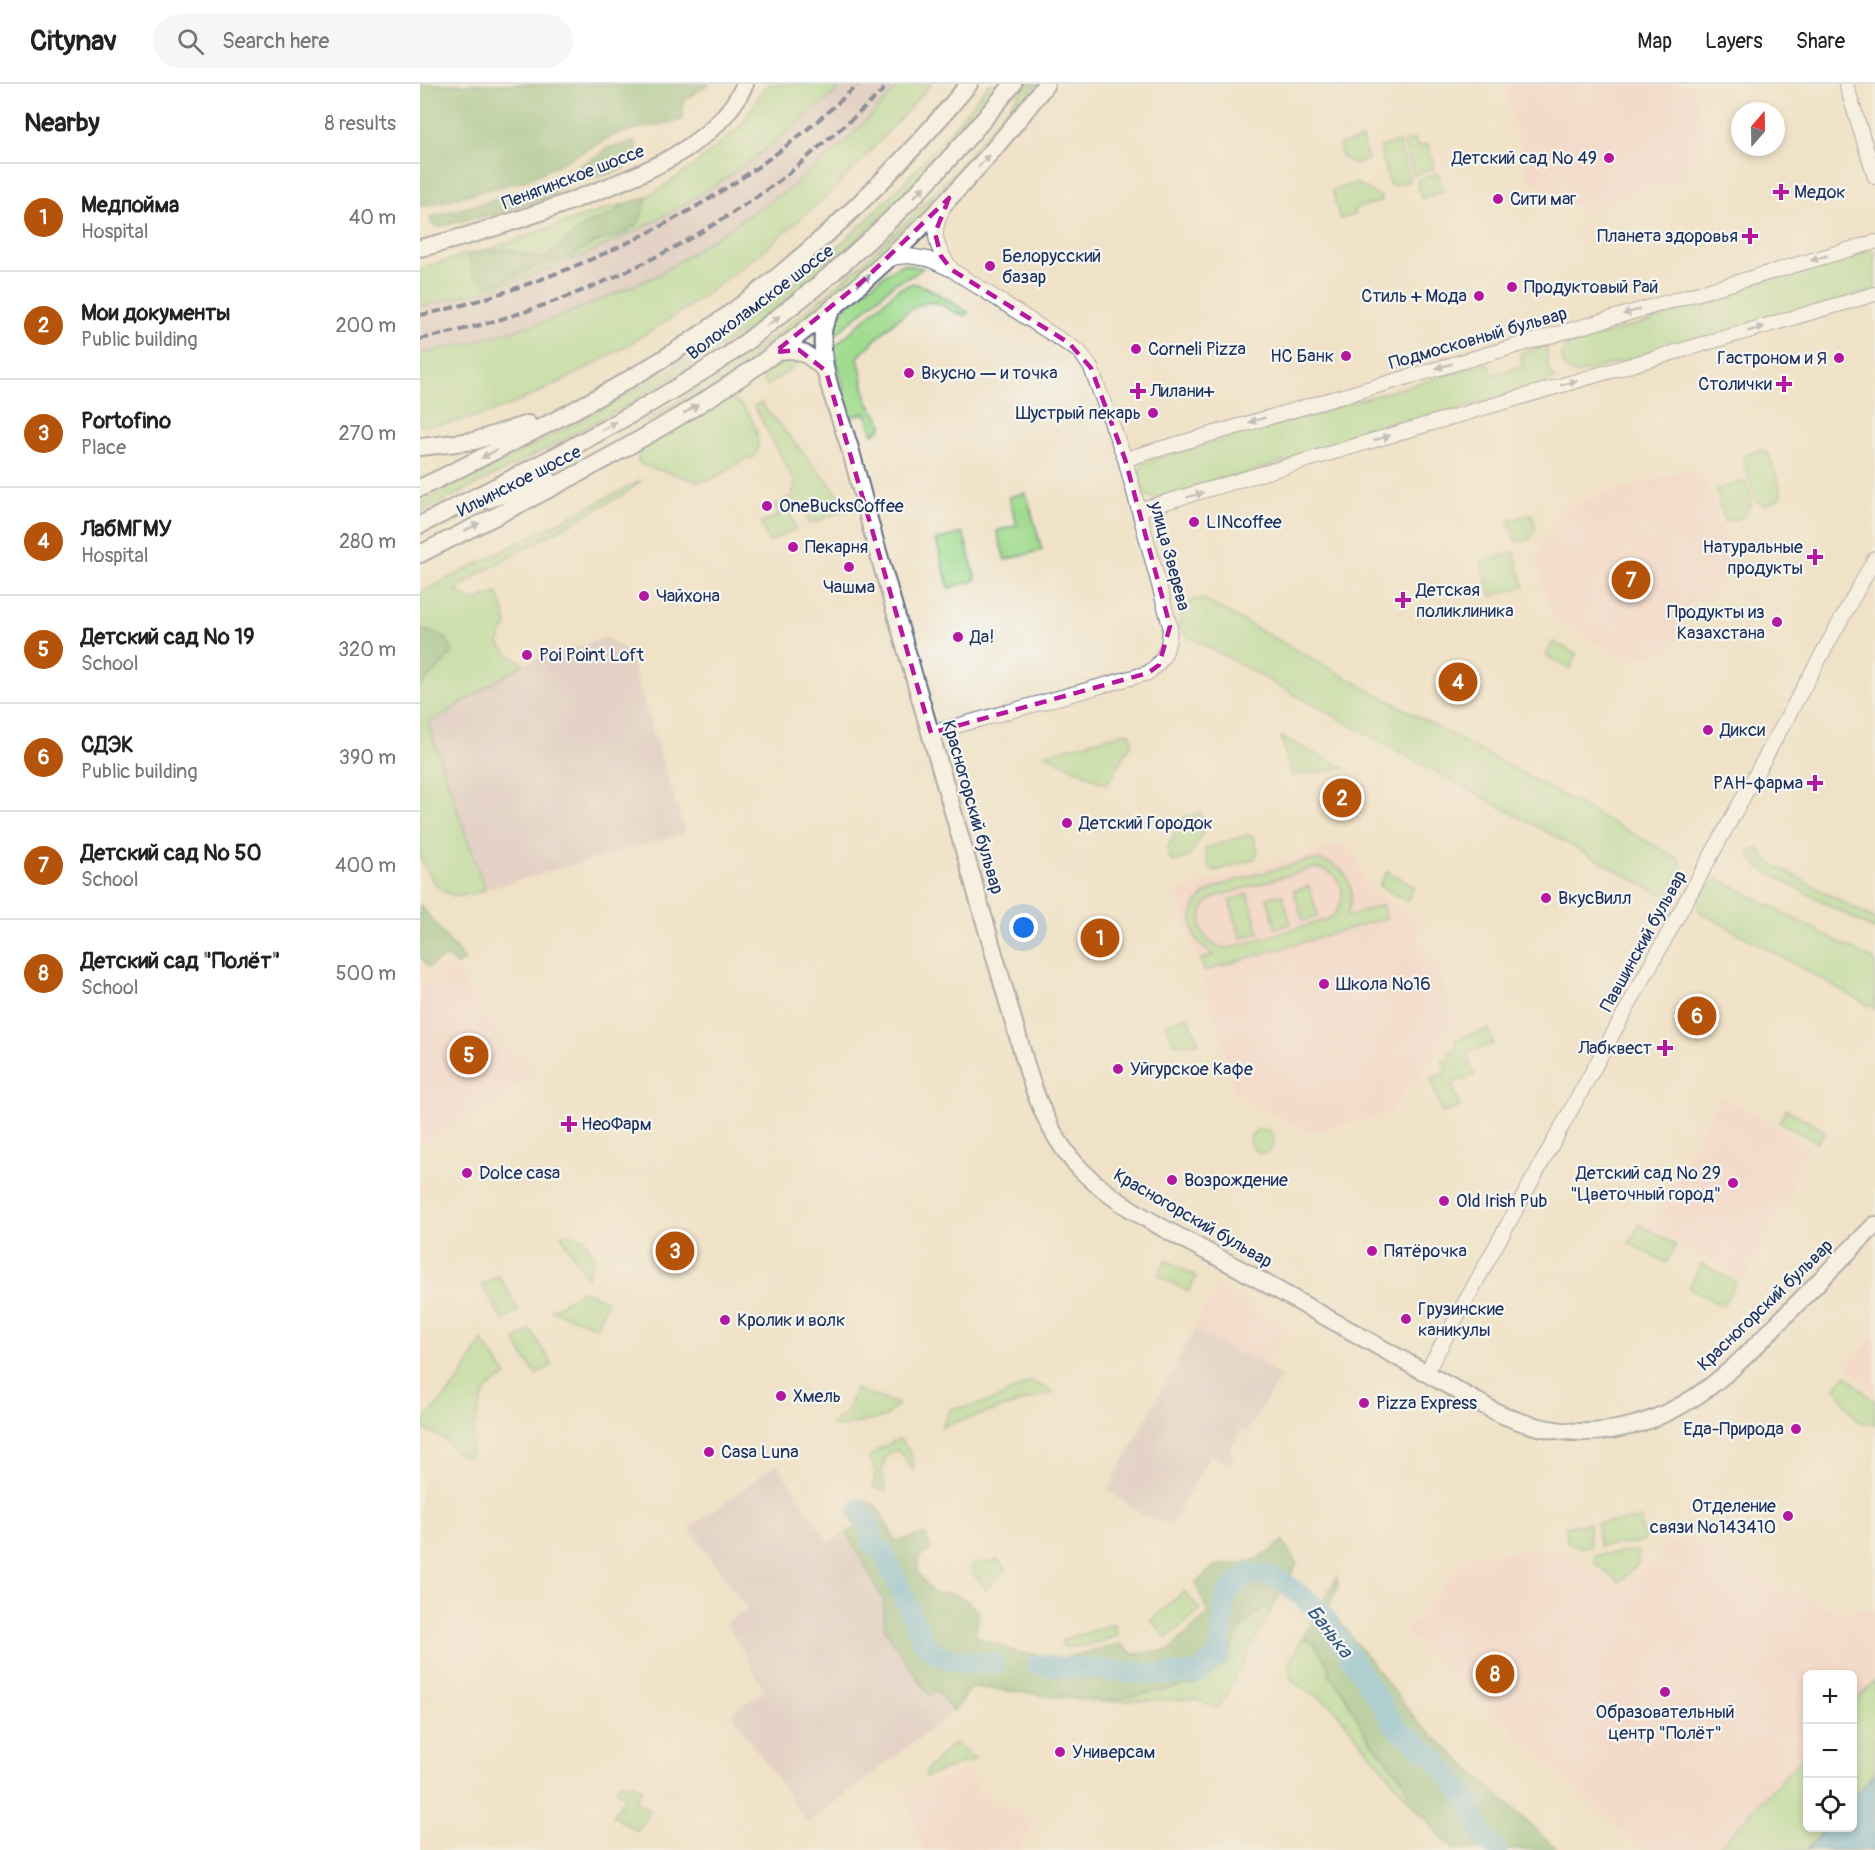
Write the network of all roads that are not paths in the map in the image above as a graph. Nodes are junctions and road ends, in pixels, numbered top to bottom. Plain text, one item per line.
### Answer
1 (745, 84) edge
2 (969, 84) edge
3 (1013, 84) edge
4 (1046, 84) edge
5 (1846, 84) edge
6 (1875, 177) edge
7 (949, 198) junction
8 (1875, 242) edge
9 (420, 248) edge
10 (884, 262) junction
11 (952, 270) junction
12 (1875, 294) edge
13 (835, 305) junction
14 (775, 352) junction
15 (826, 371) junction
16 (596, 398) junction
17 (420, 447) edge
18 (604, 459) junction
19 (1125, 459) junction
20 (420, 488) edge
21 (1139, 510) junction
22 (423, 523) edge
23 (420, 554) edge
24 (1875, 558) edge
25 (931, 733) junction
26 (1875, 1225) edge
27 (1426, 1374) junction

1 - 9 main road, Пенягинское шоссе
2 - 16 main road, Волоколамское шоссе
22 -> 3 main road, Волоколамское шоссе
7 -> 4 main road
5 - 6 street
7 - 10 main road
7 - 11 street
8 -> 19 street, Подмосковный бульвар
10 - 11 street
13 -> 10 main road
11 - 19 street, улица Зверева
21 -> 12 street
13 - 14 main road
13 - 15 main road, Красногорский бульвар
14 - 15 main road
18 -> 14 main road
15 - 25 main road, Красногорский бульвар
16 - 17 main road
16 -> 20 main road, Волоколамское шоссе
18 - 22 main road
23 -> 18 main road, Ильинское шоссе
19 - 21 street, улица Зверева
21 - 25 street, улица Зверева
24 - 27 street, Павшинский бульвар
25 - 27 main road, Красногорский бульвар
26 - 27 main road, Красногорский бульвар

